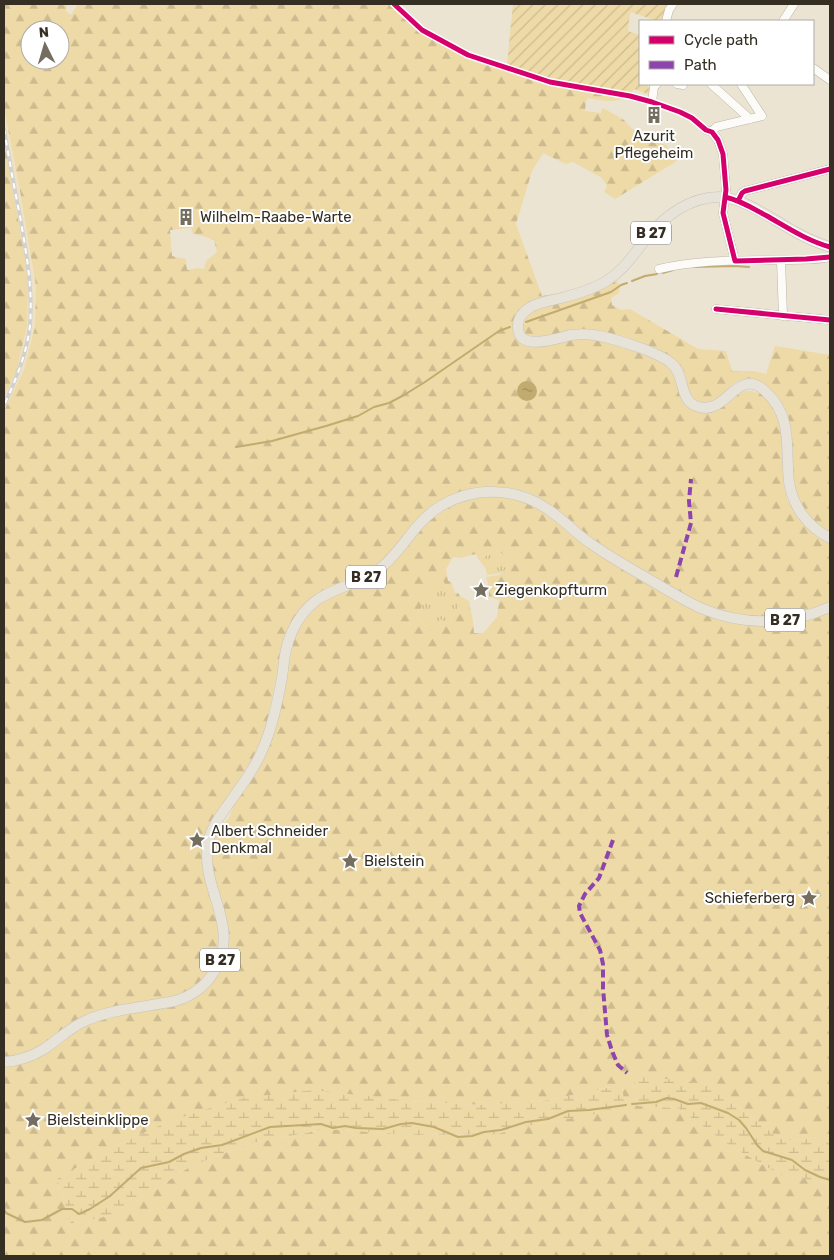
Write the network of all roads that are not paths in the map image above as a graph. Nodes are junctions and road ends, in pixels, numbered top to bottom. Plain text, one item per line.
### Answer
1 (673, 4) edge
2 (794, 4) edge
3 (666, 20) edge
4 (784, 20) edge
5 (814, 69) edge
6 (830, 80) edge
7 (656, 85) edge
8 (713, 85) edge
9 (742, 85) edge
10 (652, 102) dead end
11 (750, 119) junction
12 (830, 170) edge
13 (725, 197) junction
14 (738, 201) junction
15 (830, 248) edge
16 (830, 256) edge
17 (781, 260) junction
18 (735, 261) junction
19 (659, 269) dead end
20 (716, 309) dead end
21 (783, 316) junction
22 (830, 320) edge
23 (830, 538) edge
24 (830, 607) edge
25 (4, 1062) edge

1 - 3 street
2 - 4 street
5 - 6 street
7 - 10 street
8 - 11 street
9 - 11 street
11 - 13 street
12 - 14 street
13 - 14 main road, B 27
13 - 18 street
13 - 23 main road, B 27
14 - 15 main road, B 27
16 - 17 street
17 - 18 street
17 - 21 street
18 - 19 street
20 - 21 street
21 - 22 street
24 - 25 main road, B 27

